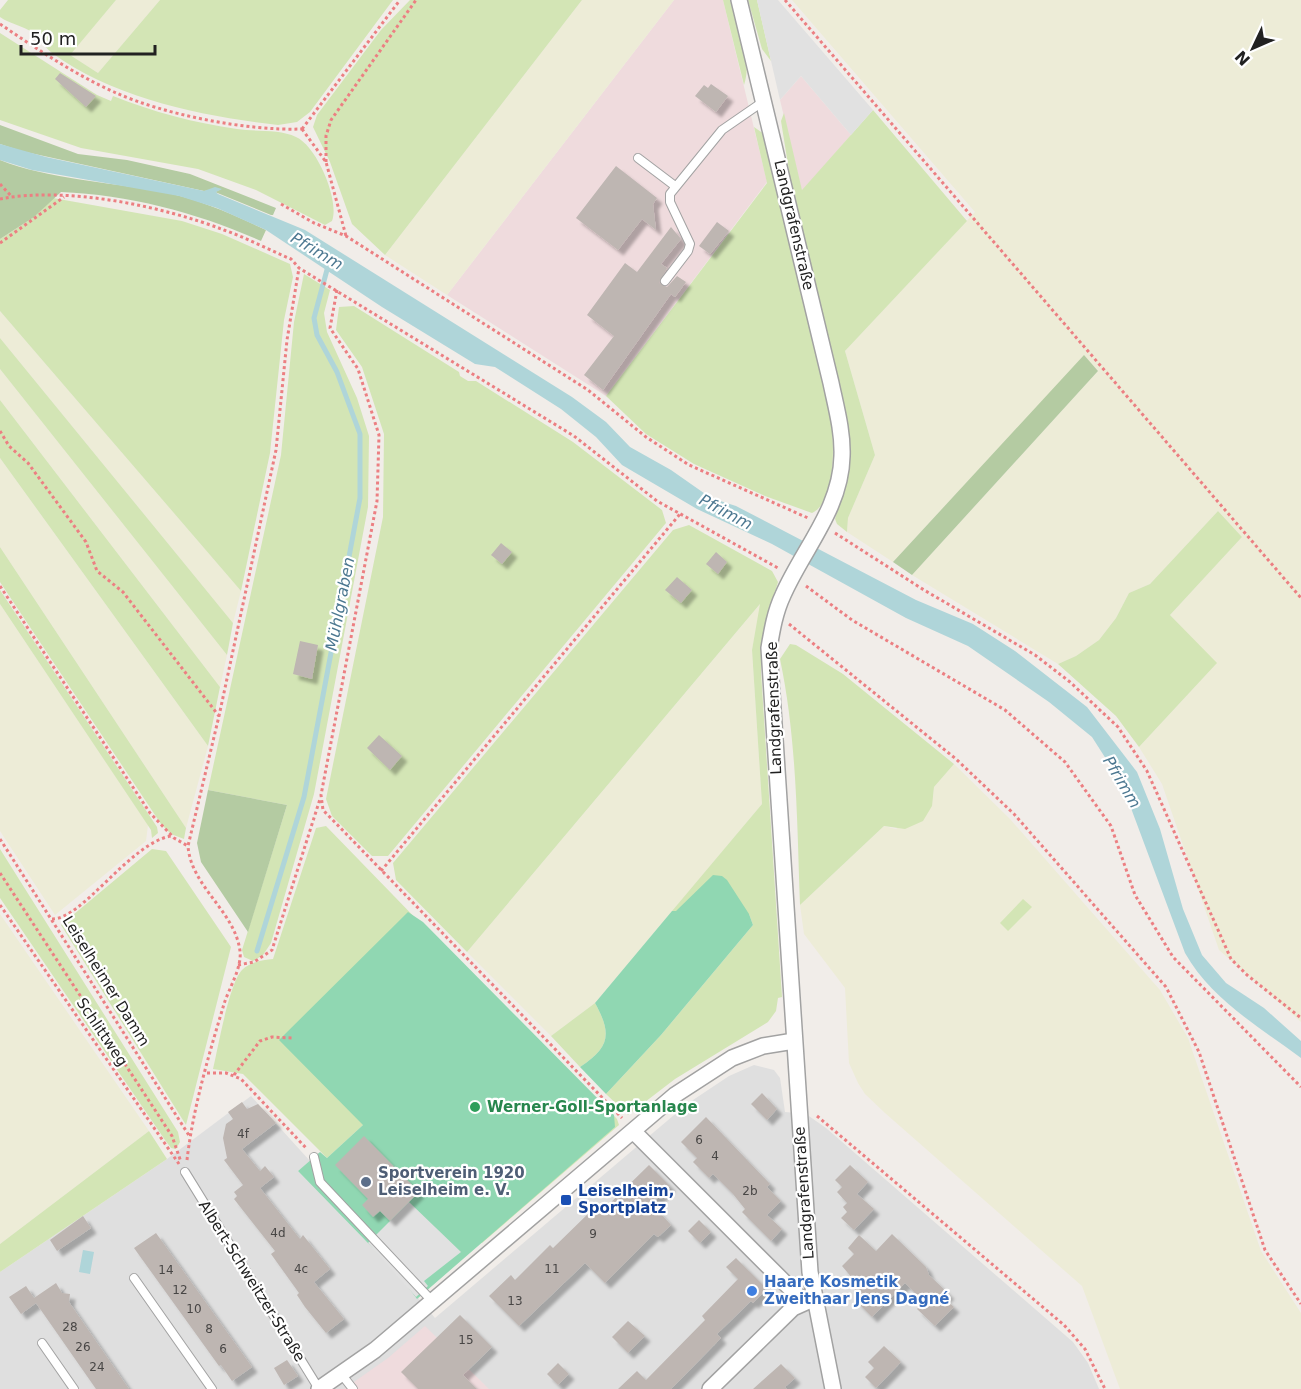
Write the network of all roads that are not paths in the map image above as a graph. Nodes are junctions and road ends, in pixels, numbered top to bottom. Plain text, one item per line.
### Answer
1 (739, 0) edge
2 (766, 100) junction
3 (638, 158) dead end
4 (675, 186) junction
5 (665, 281) dead end
6 (794, 1041) junction
7 (633, 1131) junction
8 (314, 1157) road end
9 (185, 1172) road end
10 (134, 1278) dead end
11 (808, 1300) junction
12 (433, 1302) junction
13 (42, 1343) dead end
14 (342, 1375) junction
15 (74, 1389) edge
16 (212, 1389) edge
17 (319, 1389) edge
18 (353, 1389) edge
19 (710, 1389) edge
20 (833, 1389) edge

1 - 2 street, Landgrafenstraße
2 - 4 lane
2 - 6 street, Landgrafenstraße
3 - 4 lane
4 - 5 lane
6 - 7 street, Albert-Schweitzer-Straße
6 - 11 street, Landgrafenstraße
7 - 11 street
7 - 12 street, Albert-Schweitzer-Straße
8 - 12 lane
9 - 17 lane, Albert-Schweitzer-Straße
10 - 16 lane
11 - 19 street
11 - 20 street, Landgrafenstraße
12 - 14 street, Albert-Schweitzer-Straße
13 - 15 lane
14 - 17 street, Albert-Schweitzer-Straße
14 - 18 lane

